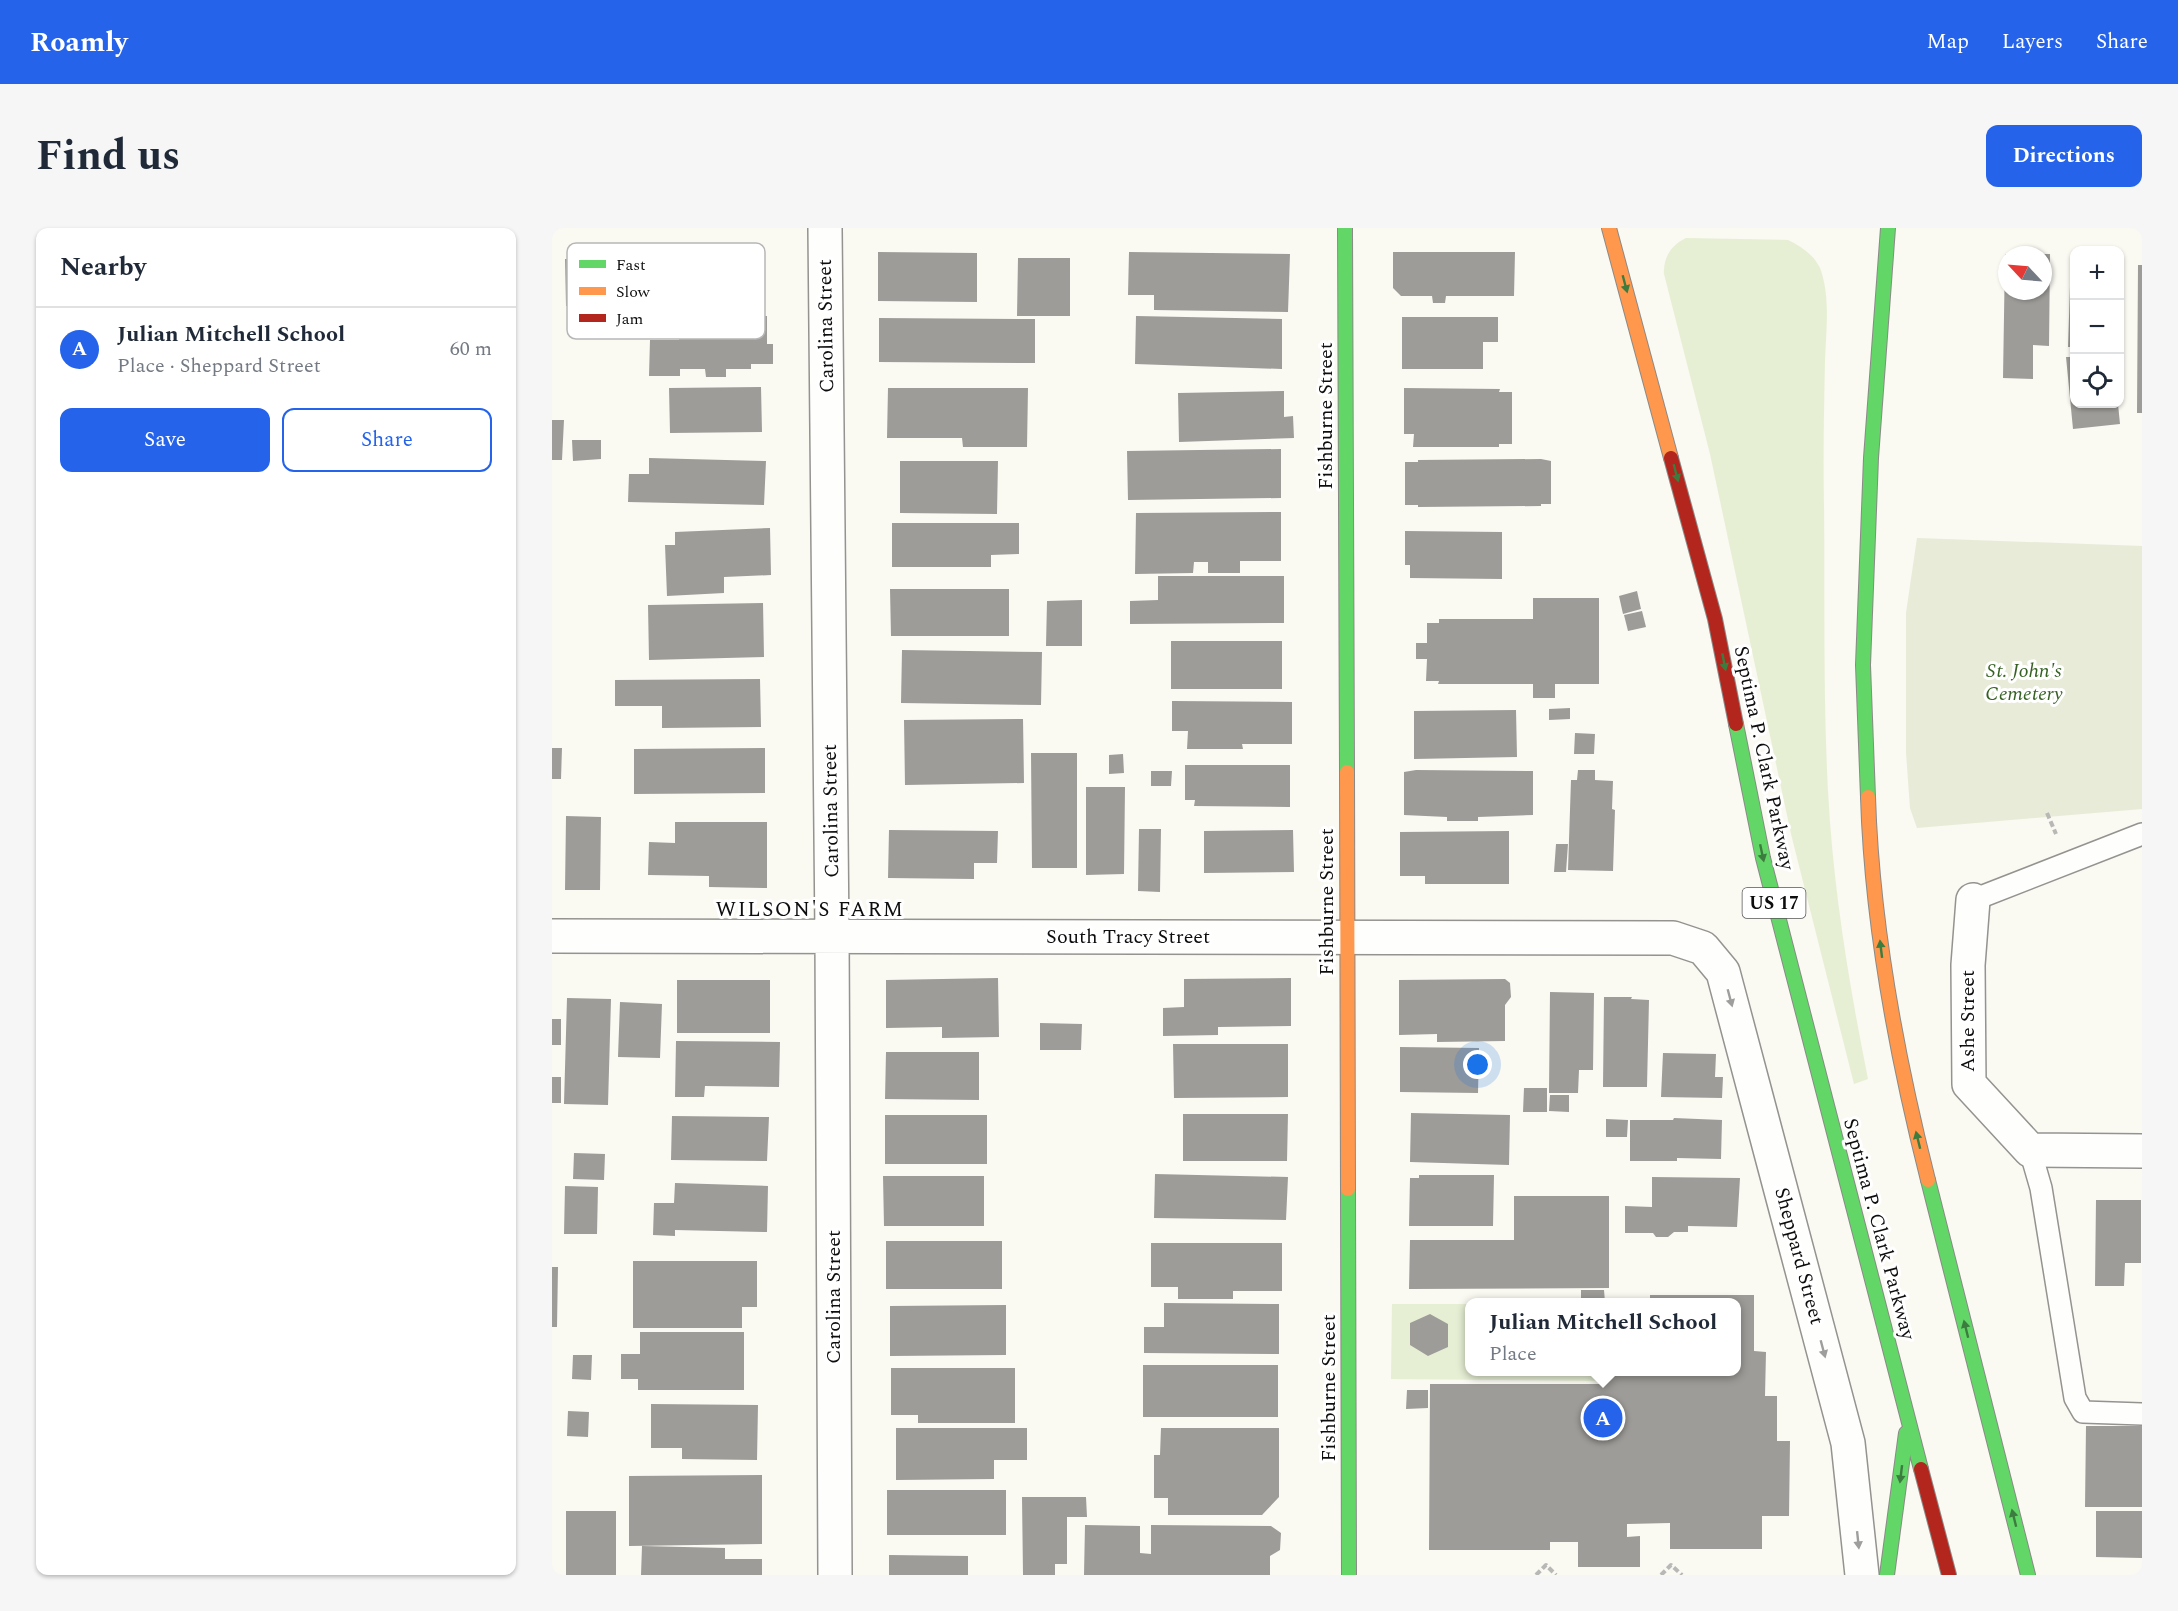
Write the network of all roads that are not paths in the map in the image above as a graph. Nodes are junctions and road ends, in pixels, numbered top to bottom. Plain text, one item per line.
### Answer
1 (825, 228) edge
2 (1344, 228) edge
3 (1610, 228) edge
4 (1888, 228) edge
5 (2142, 834) edge
6 (1973, 900) joint
7 (832, 935) junction
8 (552, 936) edge
9 (1347, 938) junction
10 (1703, 948) joint
11 (2030, 1150) junction
12 (2142, 1151) edge
13 (2142, 1414) edge
14 (1908, 1416) junction
15 (835, 1575) edge
16 (1350, 1575) edge
17 (1862, 1575) edge
18 (1887, 1575) edge
19 (1949, 1575) edge
20 (2028, 1575) edge

1 - 7 street, Carolina Street
2 - 9 main road, Fishburne Street
3 -> 14 main road, Septima P. Clark Parkway / US 17
20 -> 4 main road
5 - 6 lane
6 - 11 street, Ashe Street
7 - 8 street, South Tracy Street
7 - 9 street, South Tracy Street
7 - 15 street, Carolina Street
9 - 10 street, South Tracy Street
9 - 16 main road, Fishburne Street
10 -> 17 street, Sheppard Street
11 - 12 street
11 - 13 lane
14 -> 18 main road
14 - 19 main road, Septima P. Clark Parkway / US 17

